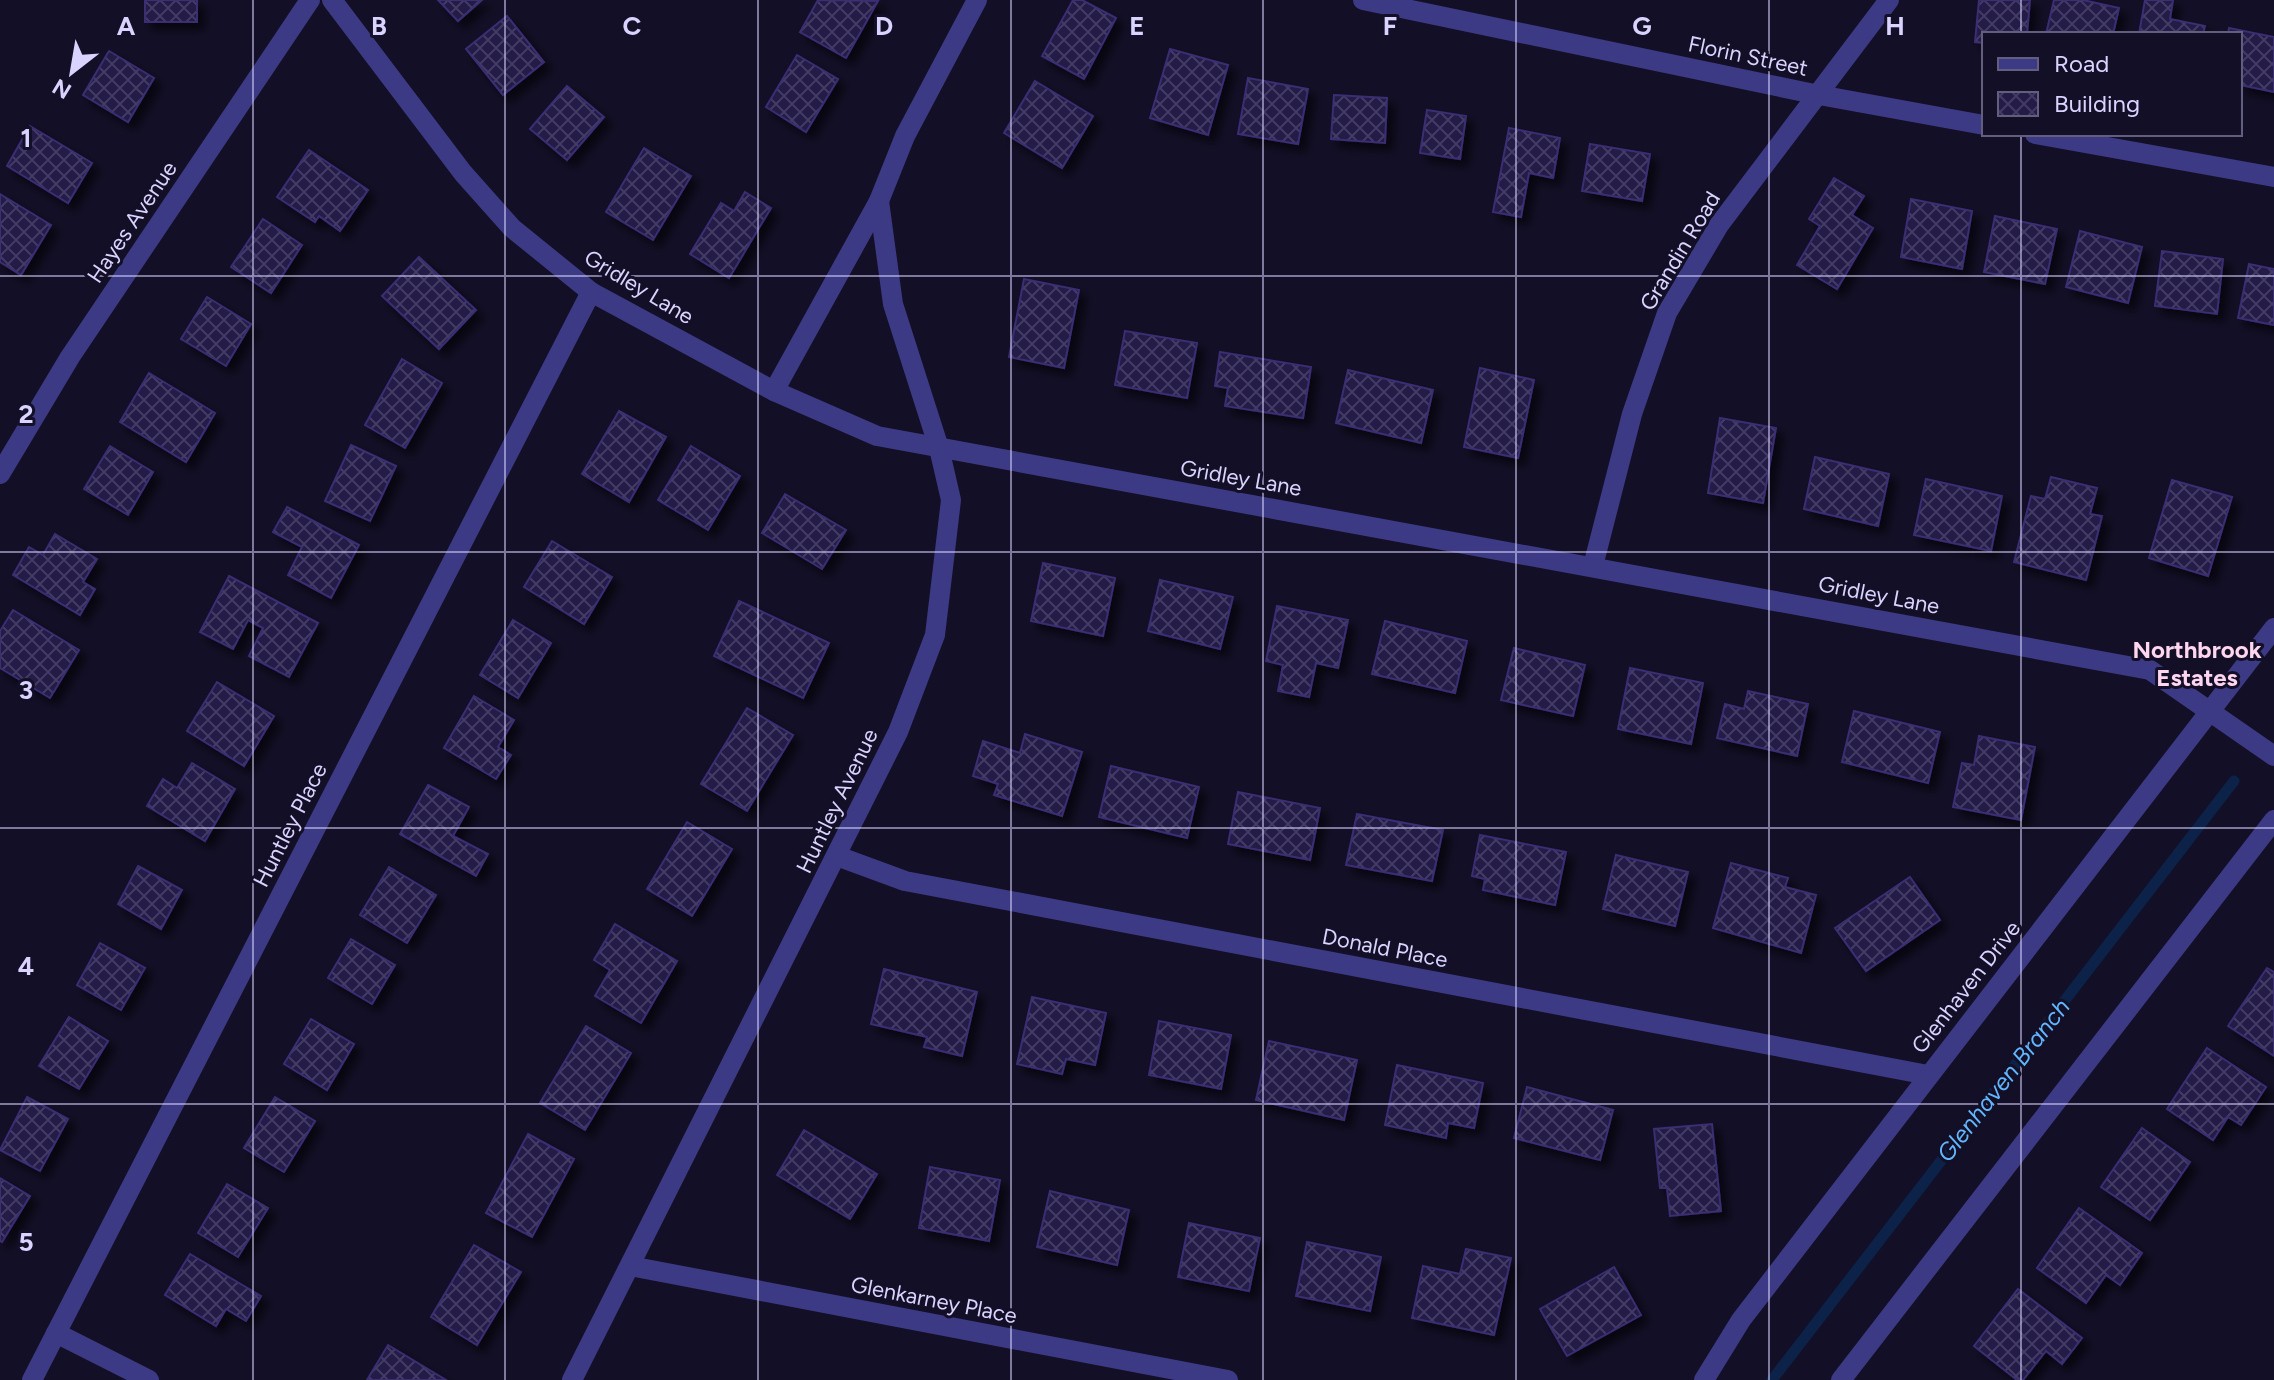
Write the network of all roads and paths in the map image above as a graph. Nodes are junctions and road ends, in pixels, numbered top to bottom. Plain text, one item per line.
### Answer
1 (310, 0) edge
2 (332, 0) edge
3 (977, 0) edge
4 (1363, 0) edge
5 (1889, 0) edge
6 (1393, 4) edge
7 (1819, 95) junction
8 (1982, 125) edge
9 (2046, 136) edge
10 (2274, 177) edge
11 (879, 201) junction
12 (591, 292) junction
13 (774, 391) junction
14 (939, 448) junction
15 (0, 474) edge
16 (1593, 566) junction
17 (2274, 628) edge
18 (2210, 712) junction
19 (2274, 756) edge
20 (2274, 820) edge
21 (837, 856) junction
22 (1928, 1075) junction
23 (630, 1266) junction
24 (56, 1333) junction
25 (32, 1380) edge
26 (149, 1380) edge
27 (572, 1380) edge
28 (1228, 1380) edge
29 (1704, 1380) edge
30 (1841, 1380) edge

1 - 15 street, Hayes Avenue
2 - 12 street, Gridley Lane
3 - 11 street, Huntley Avenue
4 - 6 street, Florin Street
5 - 7 street, Grandin Road
6 - 7 street, Florin Street
7 - 8 street, Florin Street
7 - 16 street, Grandin Road
9 - 10 street
11 - 13 street, Huntley Avenue
11 - 14 street, Huntley Avenue
12 - 13 street, Gridley Lane
12 - 24 street, Huntley Place
13 - 14 street, Gridley Lane
14 - 16 street, Gridley Lane
14 - 21 street, Huntley Avenue
16 - 18 street, Gridley Lane
17 - 18 street, Glenhaven Drive
18 - 19 street, Gridley Lane
18 - 22 street, Glenhaven Drive
20 - 30 street
21 - 22 street, Donald Place
21 - 23 street, Huntley Avenue
22 - 29 street, Glenhaven Drive
23 - 27 street, Huntley Avenue
23 - 28 street, Glenkarney Place
24 - 25 street, Huntley Place
24 - 26 street

